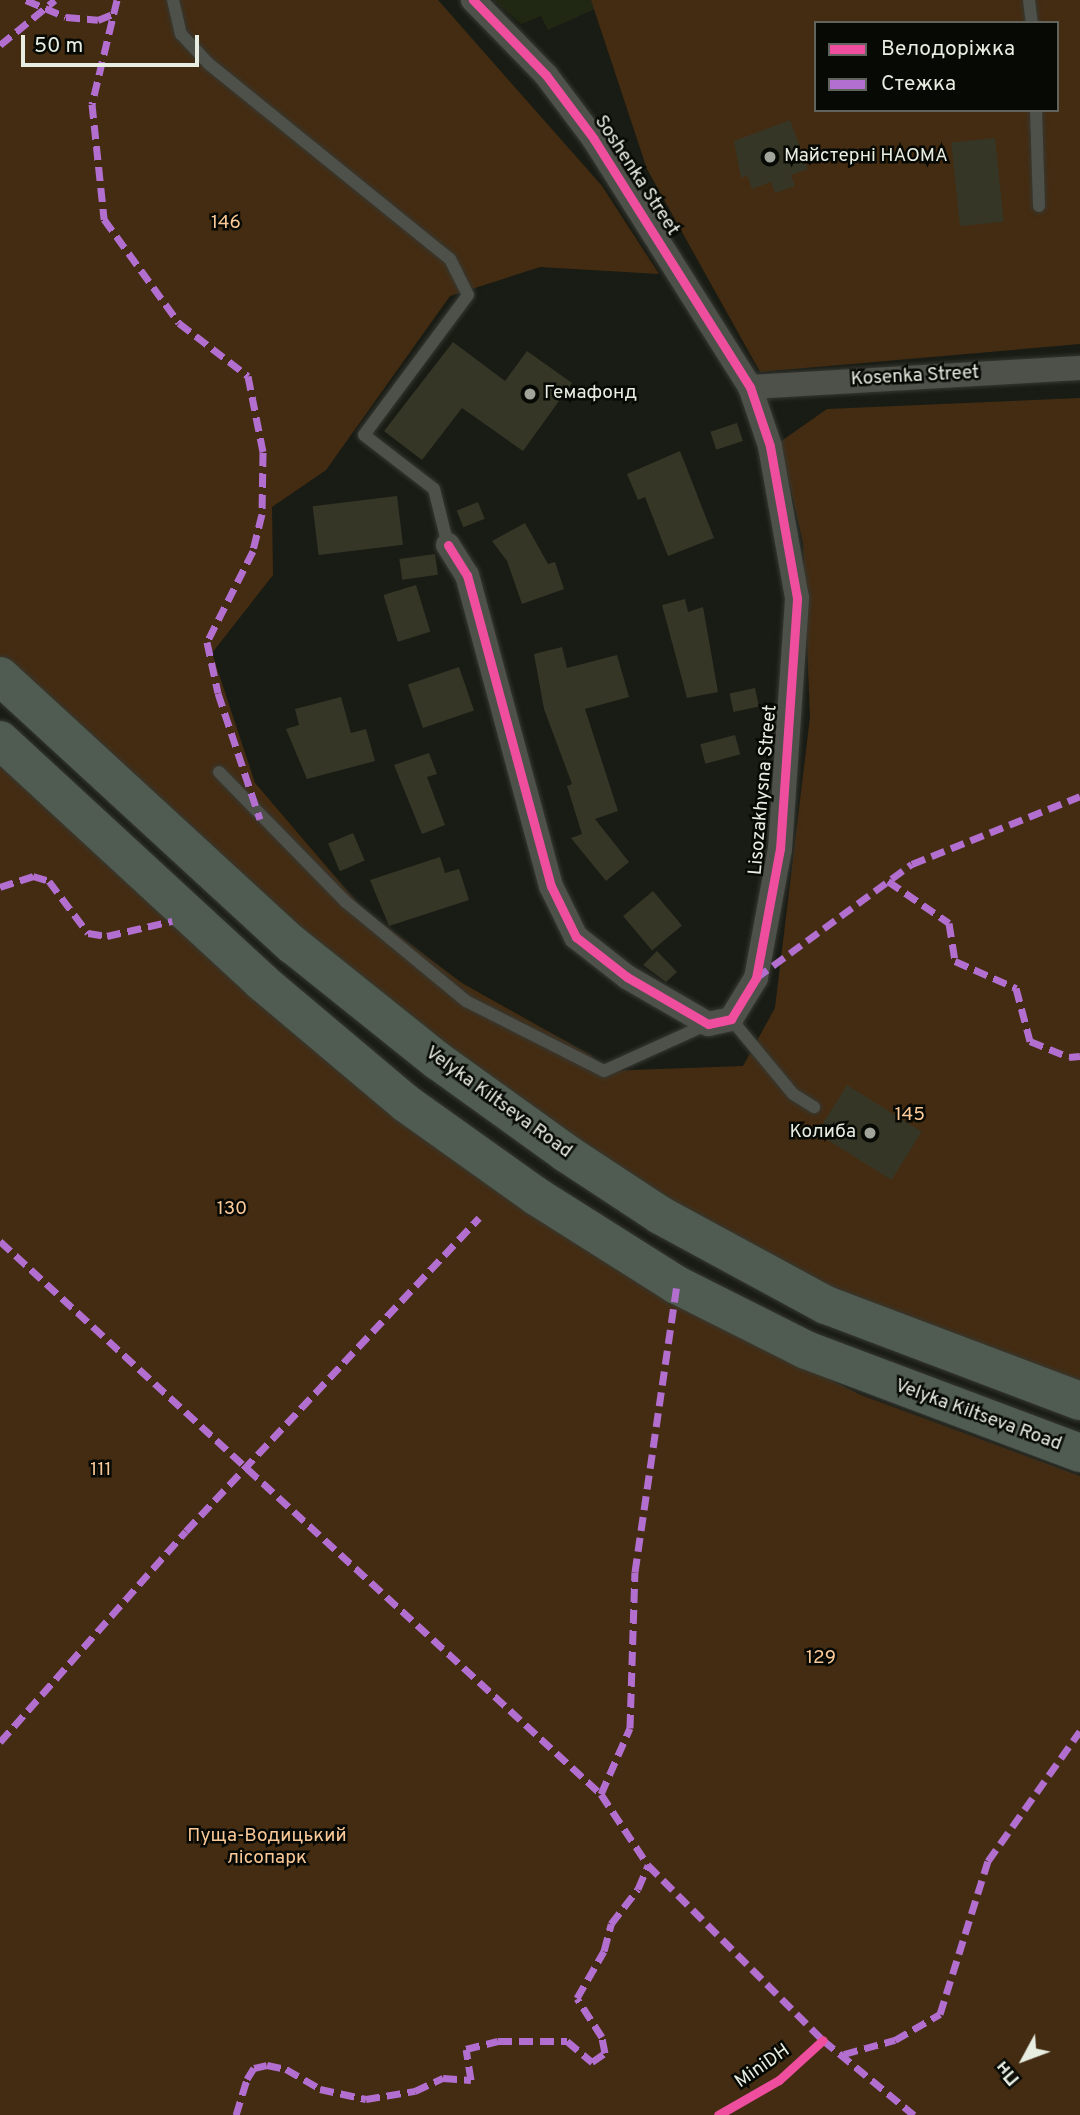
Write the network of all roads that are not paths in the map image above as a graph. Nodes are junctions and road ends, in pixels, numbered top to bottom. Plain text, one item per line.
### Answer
1 (173, 0) edge
2 (473, 0) edge
3 (1029, 0) edge
4 (1032, 21) edge
5 (1036, 112) edge
6 (1039, 206) dead end
7 (1080, 368) edge
8 (750, 387) junction
9 (448, 545) joint
10 (0, 676) edge
11 (0, 740) edge
12 (219, 772) dead end
13 (720, 1021) junction
14 (814, 1107) dead end
15 (1080, 1401) edge
16 (1080, 1453) edge

1 - 9 lane
2 - 8 street, Soshenka Street
3 - 4 lane
5 - 6 lane
7 - 8 street, Kosenka Street
8 - 13 street, Lisozakhysna Street
9 - 13 street
10 - 15 main road, Velyka Kiltseva Road
11 - 16 main road, Velyka Kiltseva Road
12 - 13 lane
13 - 14 lane

